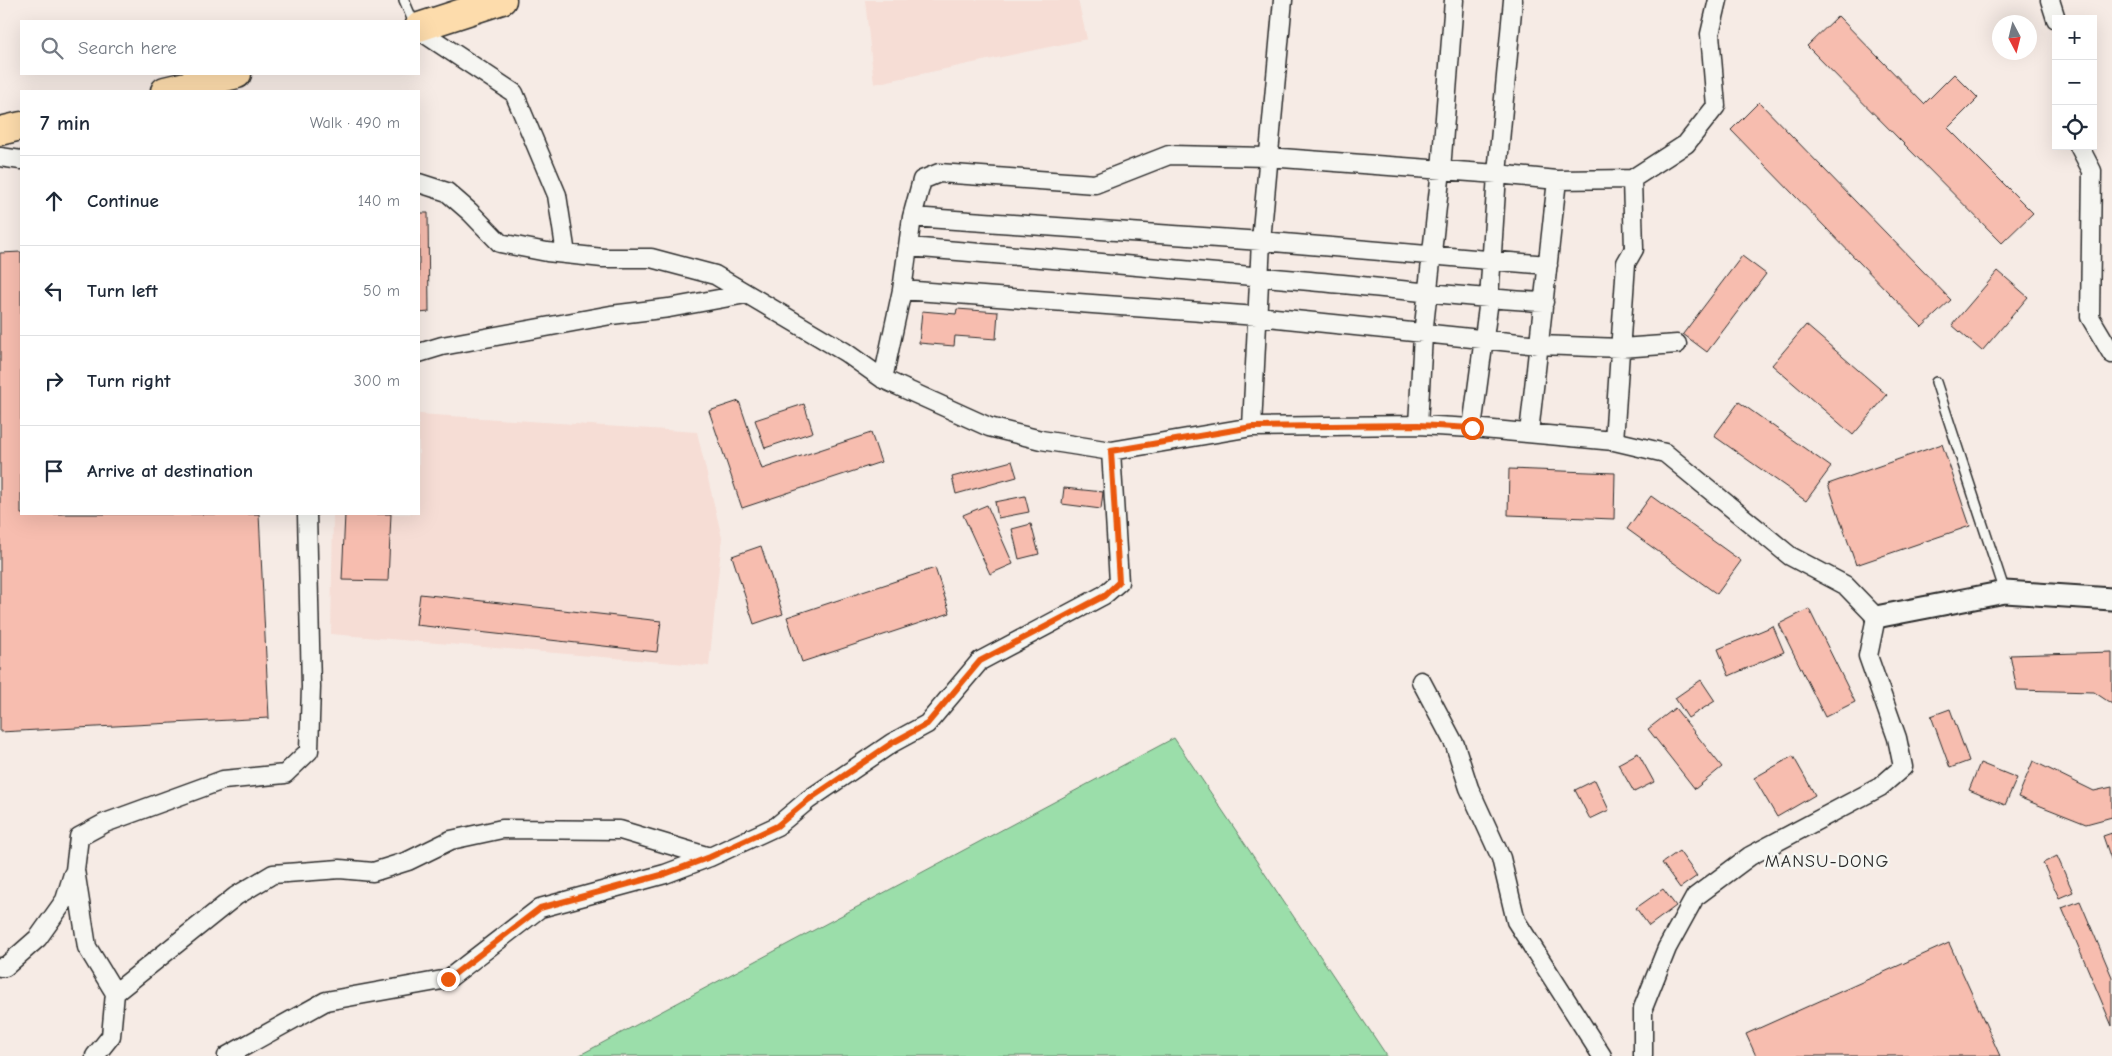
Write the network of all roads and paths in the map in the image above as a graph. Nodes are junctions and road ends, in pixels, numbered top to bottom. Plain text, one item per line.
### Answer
1 (404, 0) edge
2 (502, 0) edge
3 (1283, 0) edge
4 (1454, 0) edge
5 (1512, 0) edge
6 (1718, 0) edge
7 (2050, 0) edge
8 (2055, 15) edge
9 (413, 20) edge
10 (420, 29) edge
11 (420, 30) edge
12 (233, 75) edge
13 (169, 90) edge
14 (20, 126) edge
15 (0, 131) edge
16 (2081, 150) edge
17 (0, 157) edge
18 (1268, 158) junction
19 (20, 160) edge
20 (1440, 170) junction
21 (1497, 174) junction
22 (1632, 179) junction
23 (1557, 180) junction
24 (420, 183) edge
25 (912, 217) junction
26 (1261, 240) junction
27 (909, 247) junction
28 (566, 254) junction
29 (1431, 255) junction
30 (1490, 259) junction
31 (1548, 265) junction
32 (1258, 276) junction
33 (902, 290) junction
34 (1428, 292) junction
35 (746, 294) junction
36 (1489, 300) junction
37 (1544, 302) junction
38 (1257, 316) junction
39 (1423, 335) junction
40 (1484, 340) junction
41 (1677, 344) dead end
42 (1539, 345) junction
43 (1621, 348) junction
44 (420, 353) edge
45 (2112, 354) edge
46 (884, 379) junction
47 (1936, 382) dead end
48 (1418, 425) junction
49 (1252, 427) junction
50 (1472, 428) junction
51 (1530, 432) junction
52 (1614, 441) junction
53 (1111, 451) junction
54 (307, 515) edge
55 (2005, 592) junction
56 (2112, 599) edge
57 (1876, 617) junction
58 (1421, 681) dead end
59 (710, 857) junction
60 (74, 870) junction
61 (0, 966) edge
62 (115, 993) junction
63 (95, 1056) edge
64 (227, 1056) edge
65 (1602, 1056) edge
66 (1644, 1056) edge

1 - 9 lane
2 - 10 main road
3 - 18 street
4 - 20 street
5 - 21 street
6 - 22 street
7 - 8 street
11 - 28 street
12 - 13 main road
14 - 15 main road
16 - 45 street
17 - 19 street
18 - 20 street
18 - 25 street
18 - 26 street
20 - 21 street
20 - 29 street
21 - 23 street
21 - 30 street
22 - 23 street
22 - 43 street
23 - 31 street
24 - 28 street
25 - 26 street
25 - 27 street
26 - 29 street
26 - 32 street
27 - 32 street
27 - 33 street
28 - 35 street
29 - 30 street
29 - 34 street
30 - 31 street
30 - 36 street
31 - 37 street
32 - 34 street
32 - 38 street
33 - 38 street
33 - 46 street
34 - 36 street
34 - 39 street
35 - 44 street
35 - 46 street
36 - 37 street
36 - 40 street
37 - 42 street
38 - 39 street
38 - 49 street
39 - 40 street
39 - 48 street
40 - 42 street
40 - 50 street
41 - 43 street
42 - 43 street
42 - 51 street
43 - 52 street
46 - 53 street
47 - 55 lane
48 - 49 street
48 - 50 street
49 - 53 street
50 - 51 street
51 - 52 street
52 - 57 street
53 - 59 street
54 - 60 street
55 - 56 street
55 - 57 street
57 - 66 street
58 - 65 street
59 - 62 street
59 - 64 street
60 - 61 street
60 - 62 street
62 - 63 street

